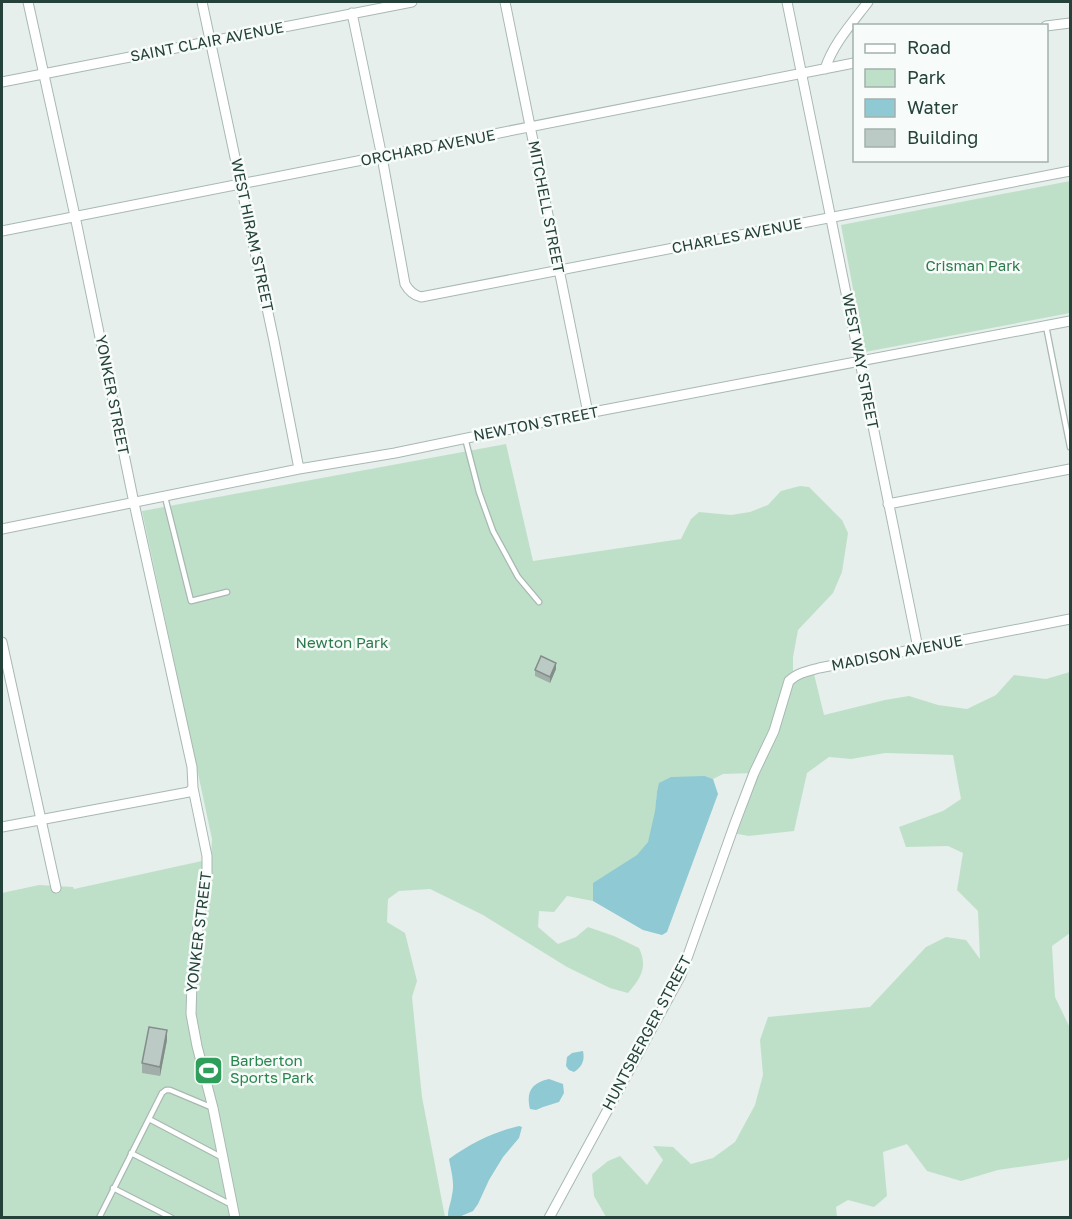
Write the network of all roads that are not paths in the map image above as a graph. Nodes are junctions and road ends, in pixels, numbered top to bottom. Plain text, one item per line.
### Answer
1 (28, 2) edge
2 (202, 2) edge
3 (412, 2) edge
4 (505, 2) edge
5 (788, 2) edge
6 (868, 2) edge
7 (352, 13) junction
8 (1071, 23) edge
9 (1048, 26) edge
10 (211, 41) junction
11 (853, 63) edge
12 (825, 69) junction
13 (44, 74) junction
14 (802, 74) junction
15 (2, 82) edge
16 (530, 128) junction
17 (382, 157) junction
18 (1071, 171) edge
19 (242, 185) junction
20 (75, 216) junction
21 (832, 217) junction
22 (2, 231) edge
23 (559, 271) junction
24 (1071, 321) edge
25 (1046, 326) junction
26 (859, 361) junction
27 (588, 413) junction
28 (465, 438) junction
29 (1071, 447) edge
30 (298, 469) junction
31 (1071, 469) edge
32 (165, 497) junction
33 (134, 503) junction
34 (888, 504) junction
35 (2, 529) edge
36 (227, 592) dead end
37 (539, 602) dead end
38 (1071, 619) edge
39 (2, 642) edge
40 (918, 648) junction
41 (770, 741) joint
42 (193, 788) junction
43 (41, 819) junction
44 (2, 827) edge
45 (56, 888) dead end
46 (213, 1108) junction
47 (149, 1119) junction
48 (131, 1153) junction
49 (224, 1159) junction
50 (113, 1188) junction
51 (233, 1206) junction
52 (99, 1218) edge
53 (172, 1218) edge
54 (235, 1218) edge
55 (549, 1218) edge

1 - 13 street, YONKER STREET
2 - 10 street, WEST HIRAM STREET
3 - 7 street, SAINT CLAIR AVENUE
4 - 16 street, MITCHELL STREET
5 - 14 street, WEST WAY STREET
6 - 12 street
7 - 10 street, SAINT CLAIR AVENUE
7 - 17 street
8 - 9 street
10 - 13 street, SAINT CLAIR AVENUE
10 - 19 street, WEST HIRAM STREET
11 - 12 street, ORCHARD AVENUE
12 - 14 street, ORCHARD AVENUE
13 - 15 street, SAINT CLAIR AVENUE
13 - 20 street, YONKER STREET
14 - 16 street, ORCHARD AVENUE
14 - 21 street, WEST WAY STREET
16 - 17 street, ORCHARD AVENUE
16 - 23 street, MITCHELL STREET
17 - 19 street, ORCHARD AVENUE
17 - 23 street, CHARLES AVENUE
18 - 21 street, CHARLES AVENUE
19 - 20 street, ORCHARD AVENUE
19 - 30 street, WEST HIRAM STREET
20 - 22 street, ORCHARD AVENUE
20 - 33 street, YONKER STREET
21 - 23 street, CHARLES AVENUE
21 - 26 street, WEST WAY STREET
23 - 27 street, MITCHELL STREET
24 - 25 street, NEWTON STREET
25 - 26 street, NEWTON STREET
25 - 29 lane
26 - 27 street, NEWTON STREET
26 - 34 street, WEST WAY STREET
27 - 28 street, NEWTON STREET
28 - 30 street, NEWTON STREET
28 - 37 lane
30 - 32 street, NEWTON STREET
31 - 34 street
32 - 33 street, NEWTON STREET
32 - 36 lane
33 - 35 street, NEWTON STREET
33 - 42 street, YONKER STREET
34 - 40 street, WEST WAY STREET
38 - 40 street, MADISON AVENUE
39 - 43 street
40 - 41 street, MADISON AVENUE
41 - 55 street, HUNTSBERGER STREET
42 - 43 street
42 - 46 street, YONKER STREET
43 - 44 street
43 - 45 street
46 - 47 lane
46 - 49 street, YONKER STREET
47 - 48 lane
47 - 49 lane
48 - 50 lane
48 - 51 lane
49 - 51 street, YONKER STREET
50 - 52 lane
50 - 53 lane
51 - 54 street, YONKER STREET

